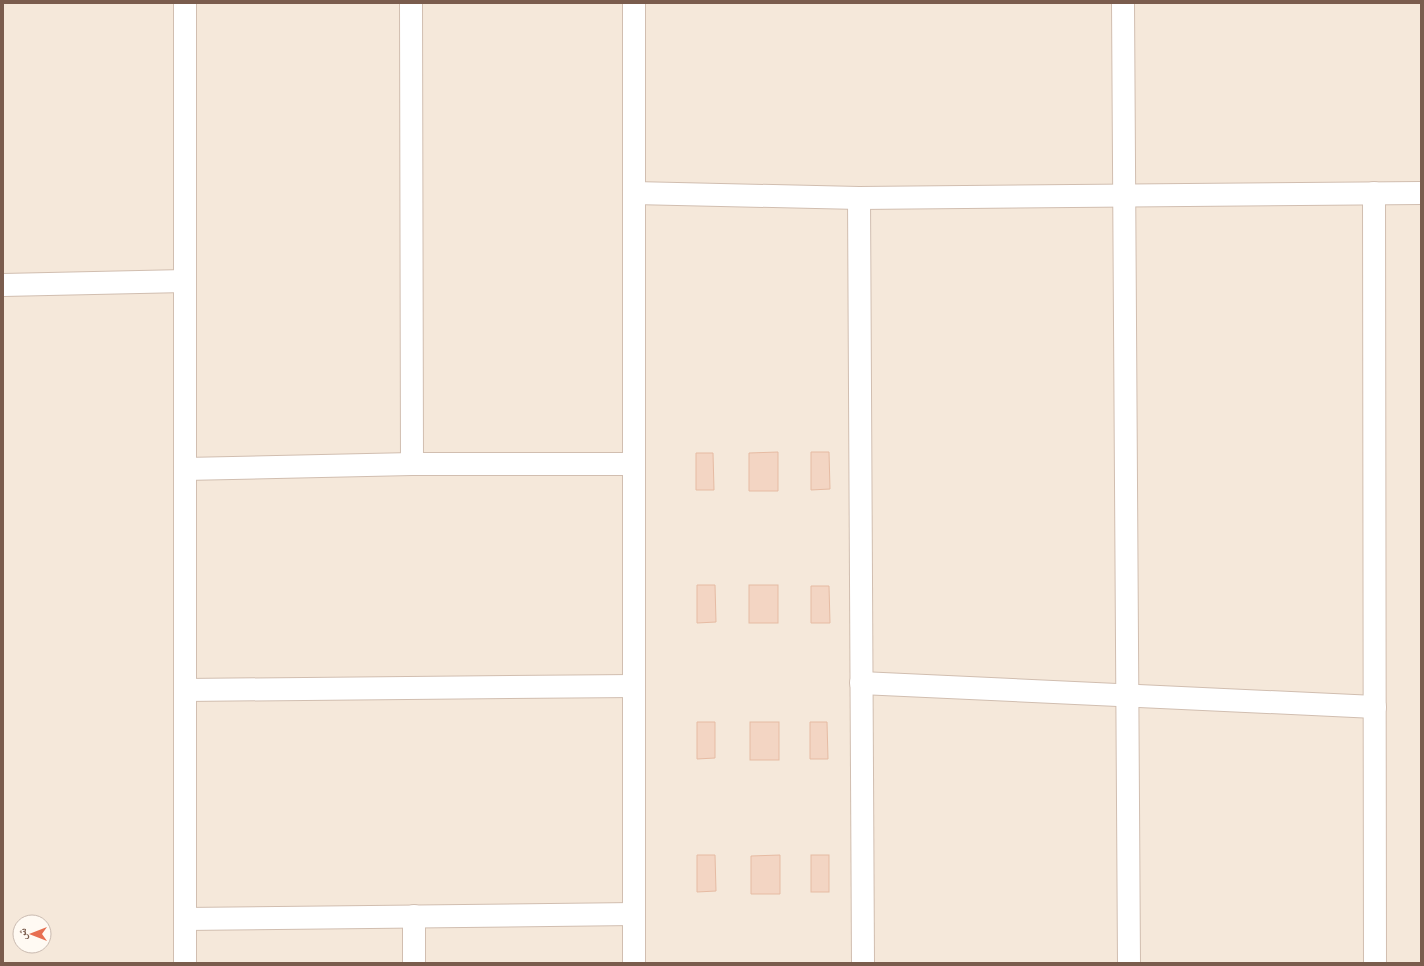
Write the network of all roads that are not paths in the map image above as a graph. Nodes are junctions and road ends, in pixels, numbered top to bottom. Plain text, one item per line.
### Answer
1 (185, 3) edge
2 (411, 3) edge
3 (634, 3) edge
4 (1123, 3) edge
5 (634, 193) junction
6 (1374, 193) junction
7 (1421, 193) edge
8 (1124, 196) junction
9 (858, 198) junction
10 (185, 281) junction
11 (3, 285) edge
12 (412, 464) junction
13 (634, 464) junction
14 (185, 469) junction
15 (861, 683) junction
16 (634, 686) junction
17 (185, 690) junction
18 (1127, 696) junction
19 (1374, 707) junction
20 (634, 914) junction
21 (414, 916) junction
22 (185, 919) junction
23 (185, 963) edge
24 (414, 963) edge
25 (634, 963) edge
26 (862, 963) edge
27 (1129, 963) edge
28 (1375, 963) edge

1 - 10 street
2 - 12 street
3 - 5 street
4 - 8 street
5 - 9 street
5 - 13 street
6 - 7 street
6 - 8 street
6 - 19 street
8 - 9 street
8 - 18 street
9 - 15 street
10 - 11 street
10 - 14 street
12 - 13 street
12 - 14 street
13 - 16 street
14 - 17 street
15 - 18 street
15 - 26 street
16 - 17 street
16 - 20 street
17 - 22 street
18 - 19 street
18 - 27 street
19 - 28 street
20 - 21 street
20 - 25 street
21 - 22 street
21 - 24 street
22 - 23 street

